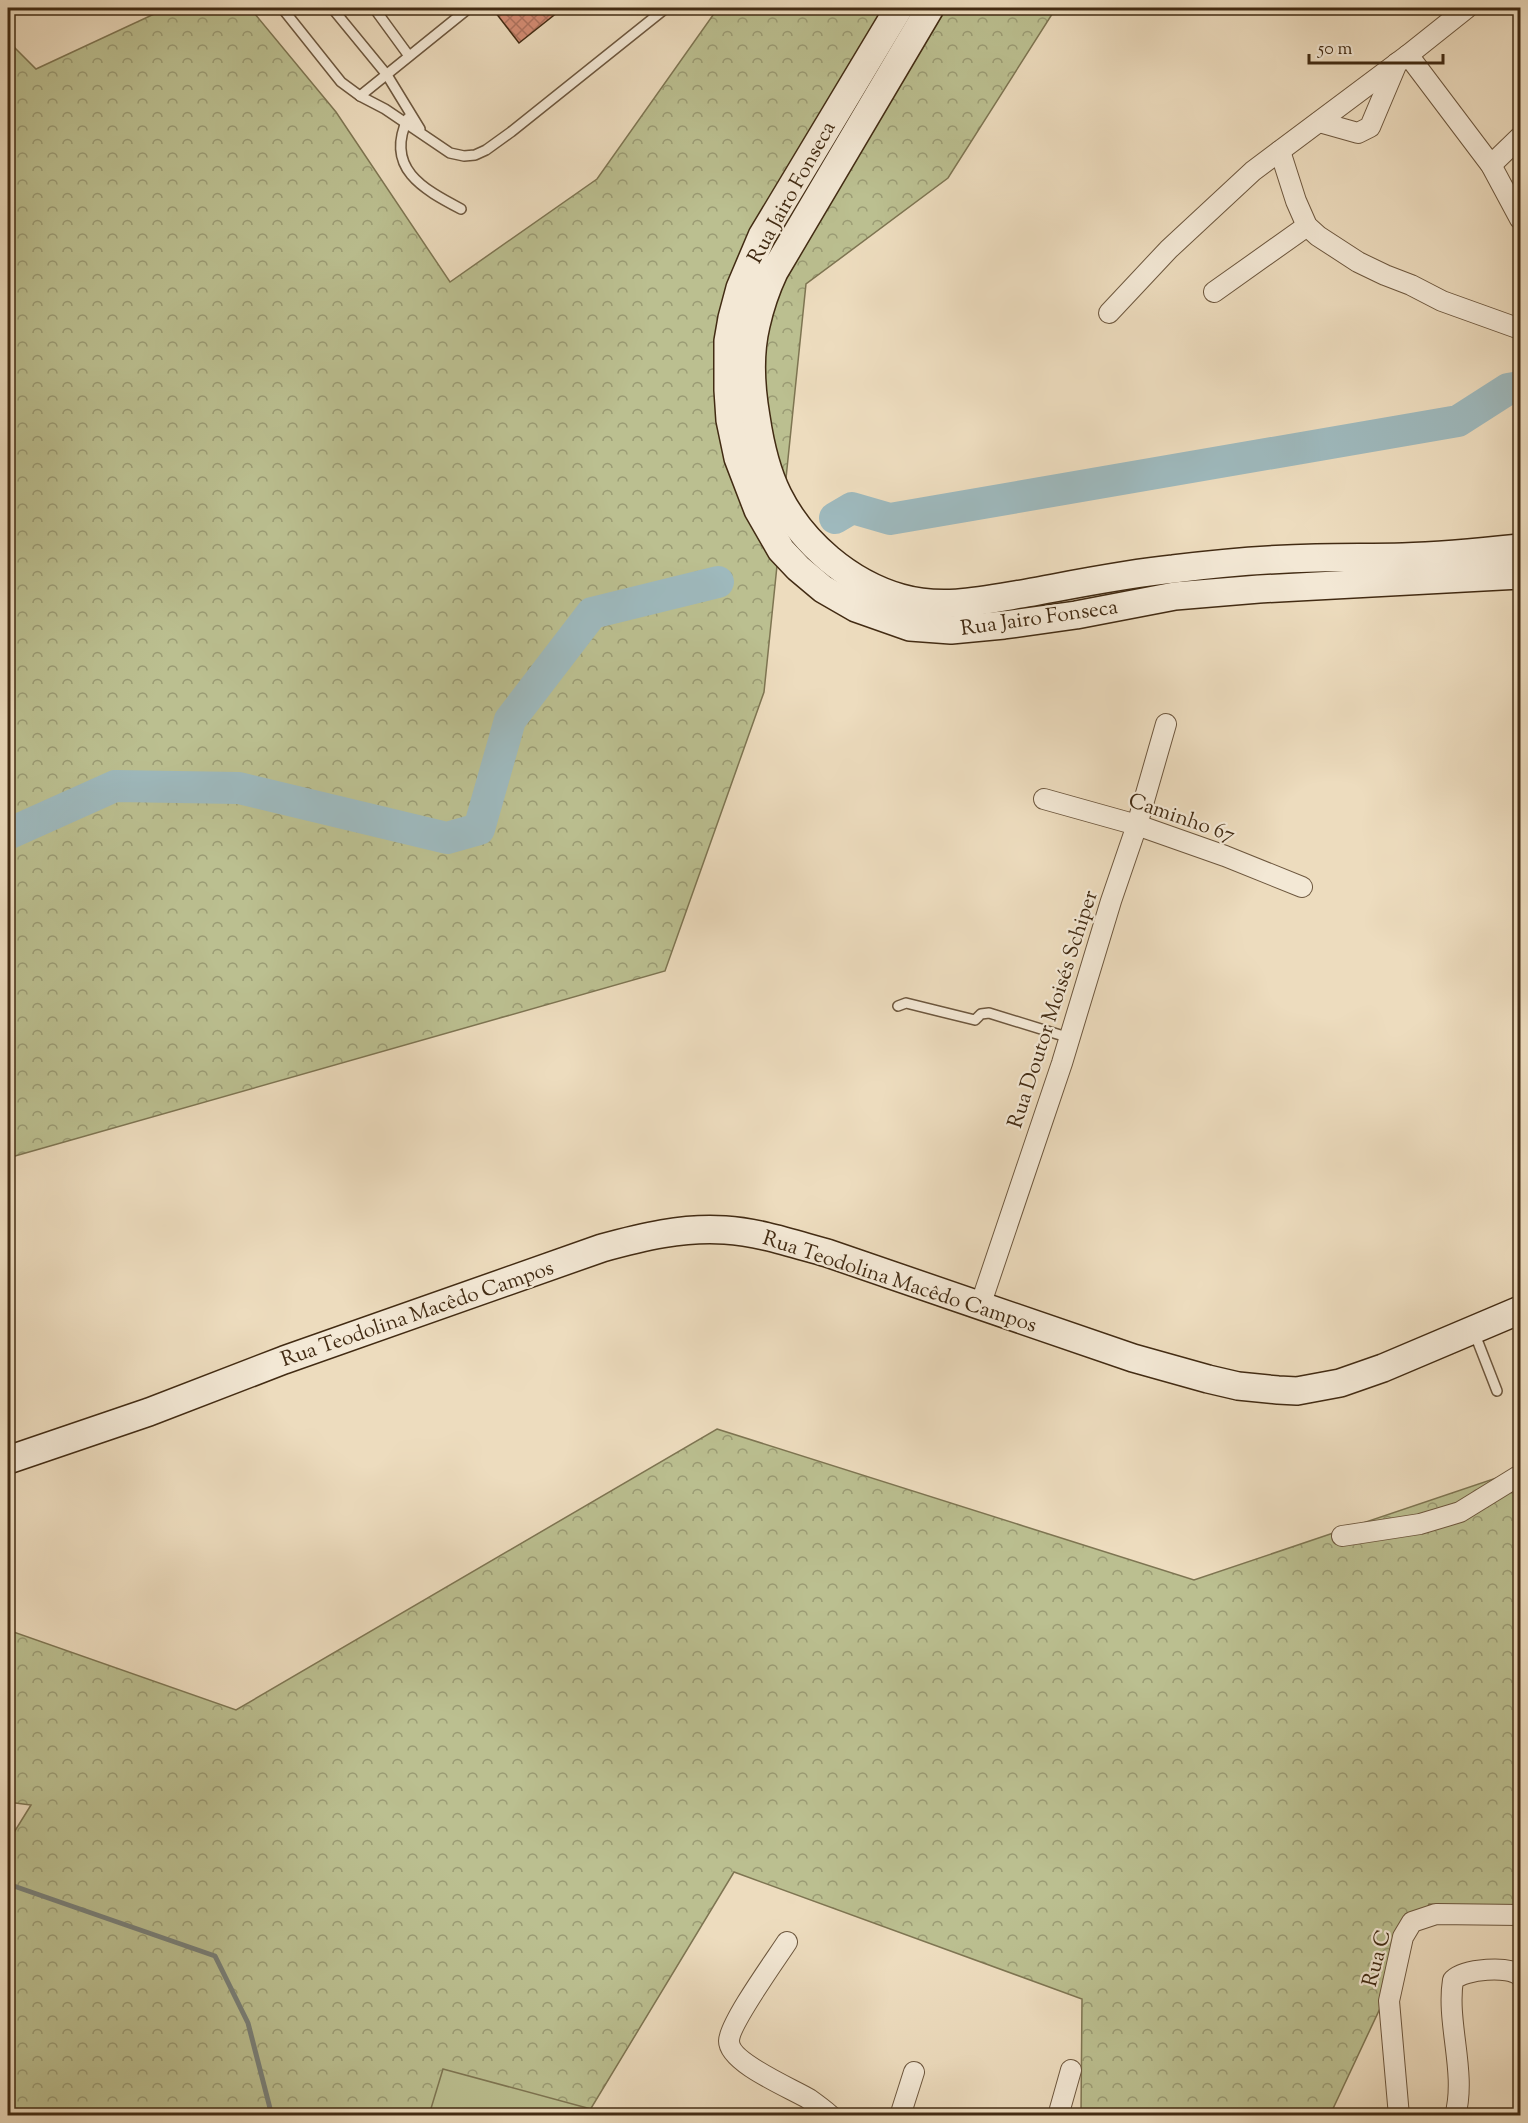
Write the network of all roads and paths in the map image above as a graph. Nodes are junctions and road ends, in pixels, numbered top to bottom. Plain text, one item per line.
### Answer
1 (282, 8) edge
2 (332, 8) edge
3 (375, 8) edge
4 (469, 8) edge
5 (666, 8) edge
6 (899, 8) edge
7 (930, 8) edge
8 (1467, 8) edge
9 (409, 56) junction
10 (1403, 59) junction
11 (387, 75) junction
12 (360, 96) junction
13 (408, 118) junction
14 (1319, 122) junction
15 (1521, 137) edge
16 (1280, 151) junction
17 (1491, 165) junction
18 (461, 209) dead end
19 (1521, 219) edge
20 (1307, 226) junction
21 (1214, 292) dead end
22 (1109, 313) dead end
23 (1521, 329) edge
24 (1521, 548) edge
25 (1521, 575) edge
26 (1166, 724) dead end
27 (1044, 799) dead end
28 (1137, 825) junction
29 (1302, 887) dead end
30 (898, 1006) dead end
31 (1070, 1038) junction
32 (980, 1306) junction
33 (1521, 1310) edge
34 (1473, 1329) junction
35 (1497, 1391) dead end
36 (8, 1460) edge
37 (1521, 1475) edge
38 (1342, 1536) dead end
39 (1521, 1915) edge
40 (787, 1942) dead end
41 (1521, 1976) edge
42 (1071, 2070) dead end
43 (914, 2072) dead end
44 (831, 2115) edge
45 (900, 2115) edge
46 (1058, 2115) edge
47 (1399, 2115) edge
48 (1455, 2115) edge

1 - 12 lane
2 - 11 lane
3 - 9 lane
4 - 9 lane
5 - 13 lane
6 - 25 main road, Rua Jairo Fonseca
7 - 24 main road, Rua Jairo Fonseca
8 - 10 street
9 - 11 lane
10 - 14 street
10 - 14 street
10 - 17 street
11 - 12 lane
11 - 13 lane
12 - 13 lane
13 - 18 lane
14 - 16 street
15 - 17 street
16 - 20 street
16 - 22 street
17 - 19 street
20 - 21 street
20 - 23 street
26 - 28 street, Rua Doutor Moisés Schiper
27 - 28 street, Caminho 67
28 - 29 street, Caminho 67
28 - 31 street, Rua Doutor Moisés Schiper
30 - 31 lane
31 - 32 street, Rua Doutor Moisés Schiper
32 - 34 main road, Rua Teodolina Macêdo Campos
32 - 36 main road, Rua Teodolina Macêdo Campos
33 - 34 main road, Rua Teodolina Macêdo Campos
34 - 35 lane
37 - 38 street
39 - 47 street, Rua C
40 - 44 street
41 - 48 street
42 - 46 street
43 - 45 street

